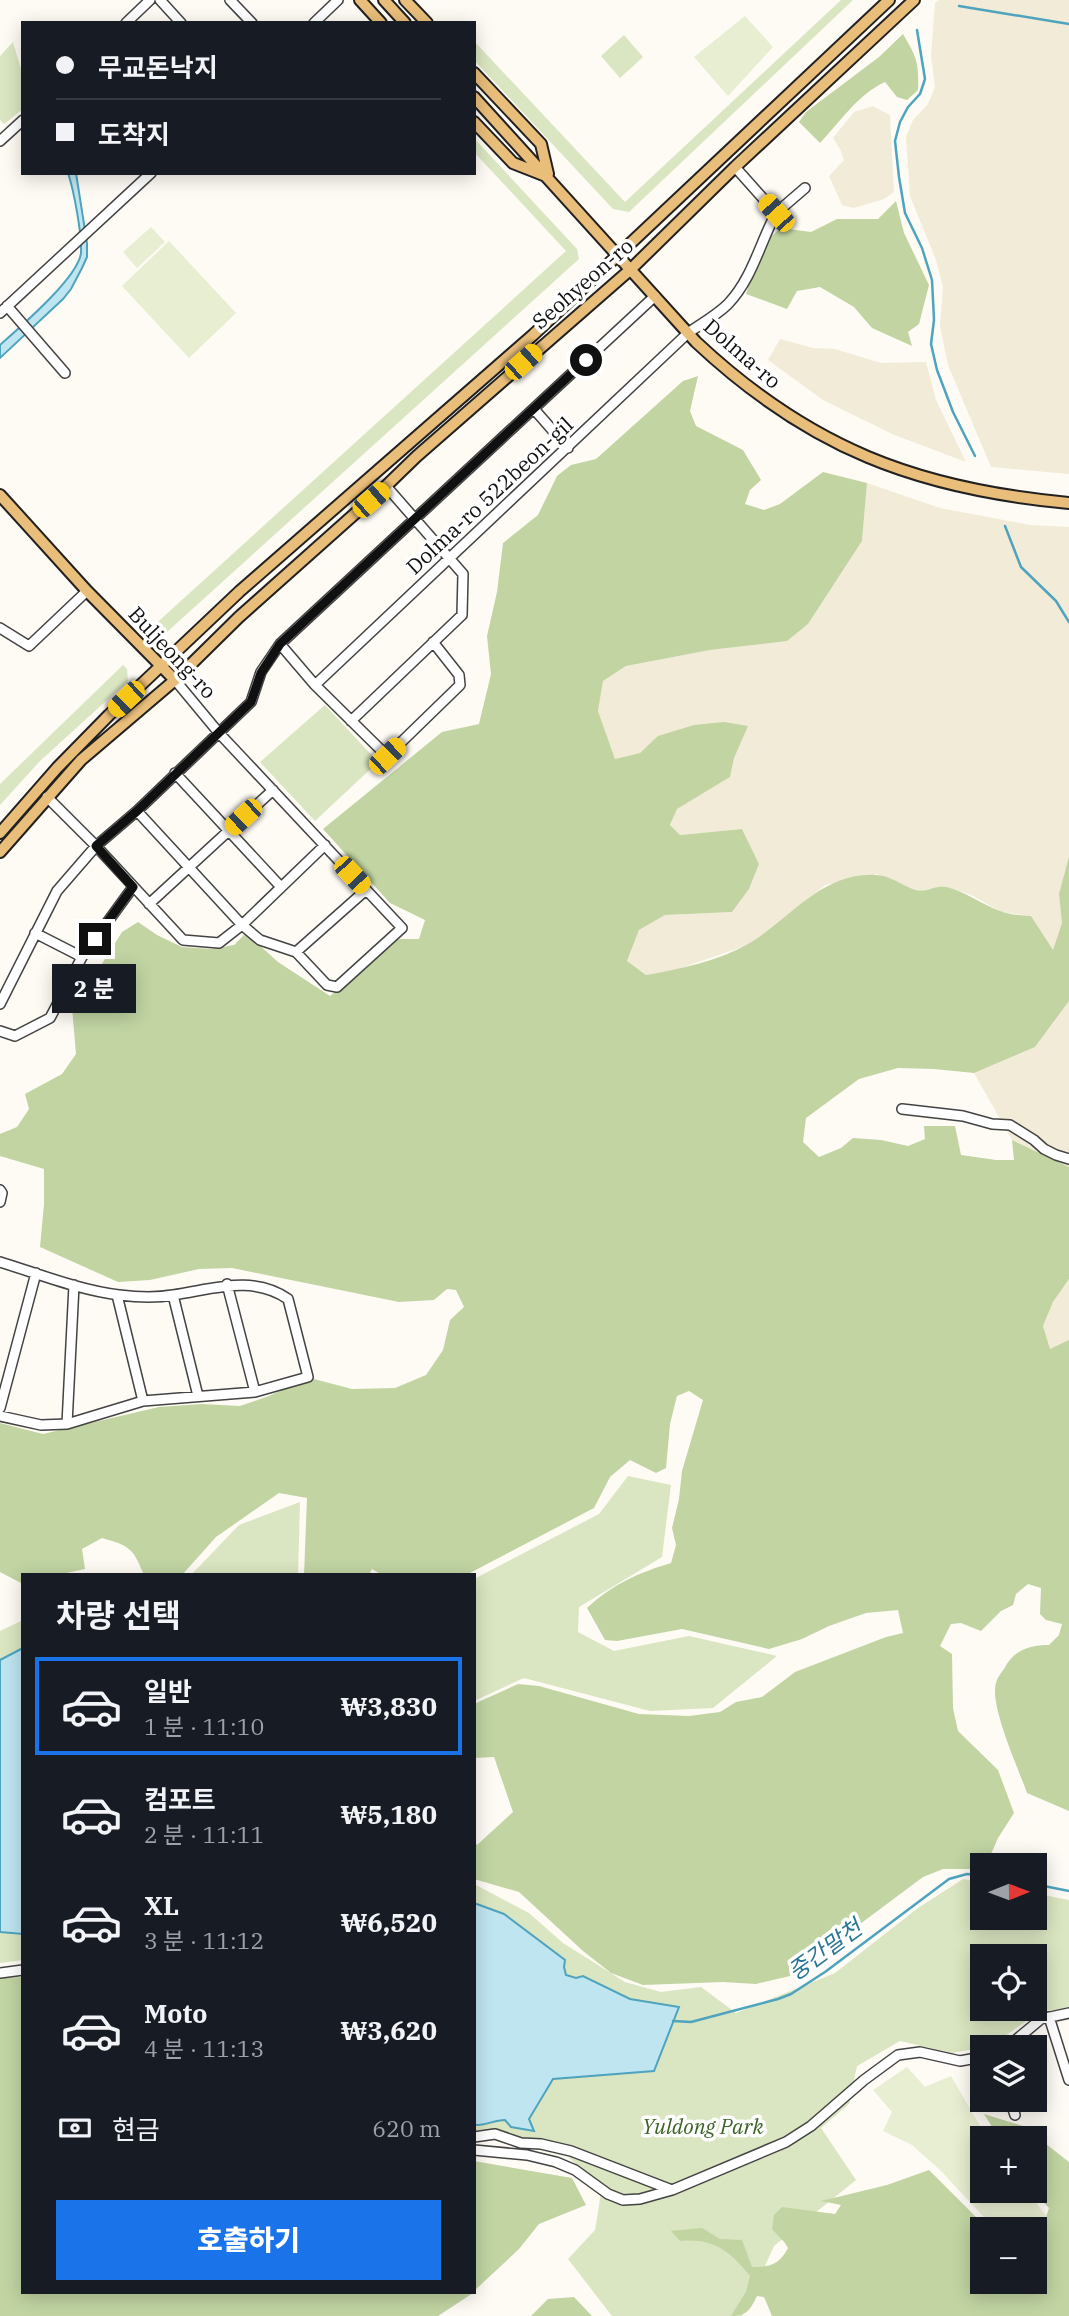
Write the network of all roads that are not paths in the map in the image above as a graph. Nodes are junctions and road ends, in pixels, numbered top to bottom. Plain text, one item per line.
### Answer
1 (150, 0) edge
2 (160, 0) edge
3 (230, 0) edge
4 (338, 0) edge
5 (360, 0) edge
6 (384, 0) edge
7 (405, 0) edge
8 (888, 0) edge
9 (914, 0) edge
10 (128, 21) edge
11 (179, 21) edge
12 (250, 21) edge
13 (316, 21) edge
14 (380, 21) edge
15 (403, 21) edge
16 (425, 21) edge
17 (476, 76) edge
18 (476, 99) edge
19 (20, 123) edge
20 (476, 124) edge
21 (0, 141) edge
22 (735, 167) junction
23 (149, 175) edge
24 (549, 177) junction
25 (805, 188) dead end
26 (776, 213) junction
27 (619, 255) junction
28 (632, 269) junction
29 (655, 296) junction
30 (5, 309) edge
31 (688, 333) junction
32 (65, 373) dead end
33 (534, 409) junction
34 (568, 448) junction
35 (387, 486) junction
36 (0, 495) edge
37 (1069, 503) edge
38 (413, 519) junction
39 (448, 558) junction
40 (88, 591) junction
41 (0, 628) edge
42 (433, 642) junction
43 (280, 644) junction
44 (160, 666) junction
45 (174, 680) junction
46 (315, 685) junction
47 (351, 721) junction
48 (219, 733) junction
49 (175, 773) junction
50 (273, 790) junction
51 (47, 797) junction
52 (137, 811) junction
53 (228, 831) junction
54 (0, 833) edge
55 (325, 845) junction
56 (96, 846) junction
57 (0, 852) edge
58 (190, 867) junction
59 (133, 887) junction
60 (281, 887) junction
61 (366, 890) junction
62 (149, 904) junction
63 (242, 925) junction
64 (35, 933) junction
65 (296, 952) junction
66 (82, 957) junction
67 (0, 1004) edge
68 (0, 1031) edge
69 (902, 1109) dead end
70 (1069, 1159) edge
71 (0, 1190) edge
72 (0, 1202) edge
73 (0, 1262) edge
74 (36, 1273) junction
75 (227, 1284) junction
76 (75, 1285) junction
77 (117, 1295) junction
78 (173, 1295) junction
79 (255, 1392) junction
80 (198, 1396) junction
81 (143, 1401) junction
82 (0, 1408) edge
83 (0, 1416) edge
84 (67, 1424) junction
85 (21, 1970) edge
86 (0, 1973) edge
87 (1069, 2013) edge
88 (1049, 2017) junction
89 (1021, 2035) edge
90 (970, 2059) edge
91 (1069, 2080) edge
92 (1014, 2112) edge
93 (1015, 2115) dead end
94 (476, 2137) edge
95 (476, 2150) edge
96 (673, 2190) junction

1 - 10 street
2 - 11 street
3 - 12 street
4 - 13 street
5 - 14 main road
6 - 15 main road
7 - 16 main road
8 - 27 main road, Seohyeon-ro
9 - 22 main road, Seohyeon-ro
17 - 24 main road
18 - 24 main road, Dolma-ro
19 - 21 street
20 - 24 main road
22 - 26 street
22 - 28 main road, Seohyeon-ro
23 - 30 street
24 - 27 main road, Dolma-ro
25 - 26 street
26 - 31 street, Dolma-ro 522beon-gil
27 - 28 main road, Dolma-ro
27 - 44 main road, Seohyeon-ro
28 - 29 main road, Dolma-ro
28 - 35 main road, Seohyeon-ro
29 - 31 main road, Dolma-ro
29 - 33 street
30 - 32 street
31 - 34 street, Dolma-ro 522beon-gil
31 - 37 main road, Dolma-ro
33 - 34 street
33 - 38 street
34 - 39 street, Dolma-ro 522beon-gil
35 - 38 street
35 - 45 main road, Seohyeon-ro
36 - 40 main road, Buljeong-ro
38 - 39 street
38 - 43 street
39 - 42 street
39 - 46 street, Dolma-ro 522beon-gil
40 - 41 street
40 - 44 main road, Buljeong-ro
42 - 47 street
42 - 47 street
43 - 46 street
43 - 48 street
44 - 45 main road, Buljeong-ro
44 - 54 main road, Seohyeon-ro
45 - 48 street, Buljeong-ro
45 - 51 main road, Seohyeon-ro
46 - 47 street
48 - 49 street
48 - 50 street, Buljeong-ro
49 - 52 street
49 - 53 street
50 - 53 street
50 - 55 street, Buljeong-ro
51 - 56 street
51 - 57 main road, Seohyeon-ro
52 - 56 street
52 - 58 street
53 - 58 street
53 - 60 street
55 - 60 street
55 - 61 street, Buljeong-ro
56 - 59 street
56 - 64 street
58 - 62 street
58 - 63 street
59 - 62 street
59 - 66 street
60 - 63 street
61 - 65 street
61 - 65 street, Buljeong-ro
62 - 63 street
63 - 65 street
64 - 66 street
64 - 67 street
66 - 68 street
69 - 70 street
71 - 72 street
73 - 74 street
74 - 76 street
74 - 82 street
75 - 78 street
75 - 79 street
75 - 79 street
76 - 77 street
76 - 84 street
77 - 78 street
77 - 81 street
78 - 80 street
79 - 80 street
80 - 81 street
81 - 84 street
83 - 84 street
85 - 86 street
87 - 88 street
88 - 89 street
88 - 91 street
90 - 96 street
92 - 93 street
94 - 96 street
95 - 96 street

